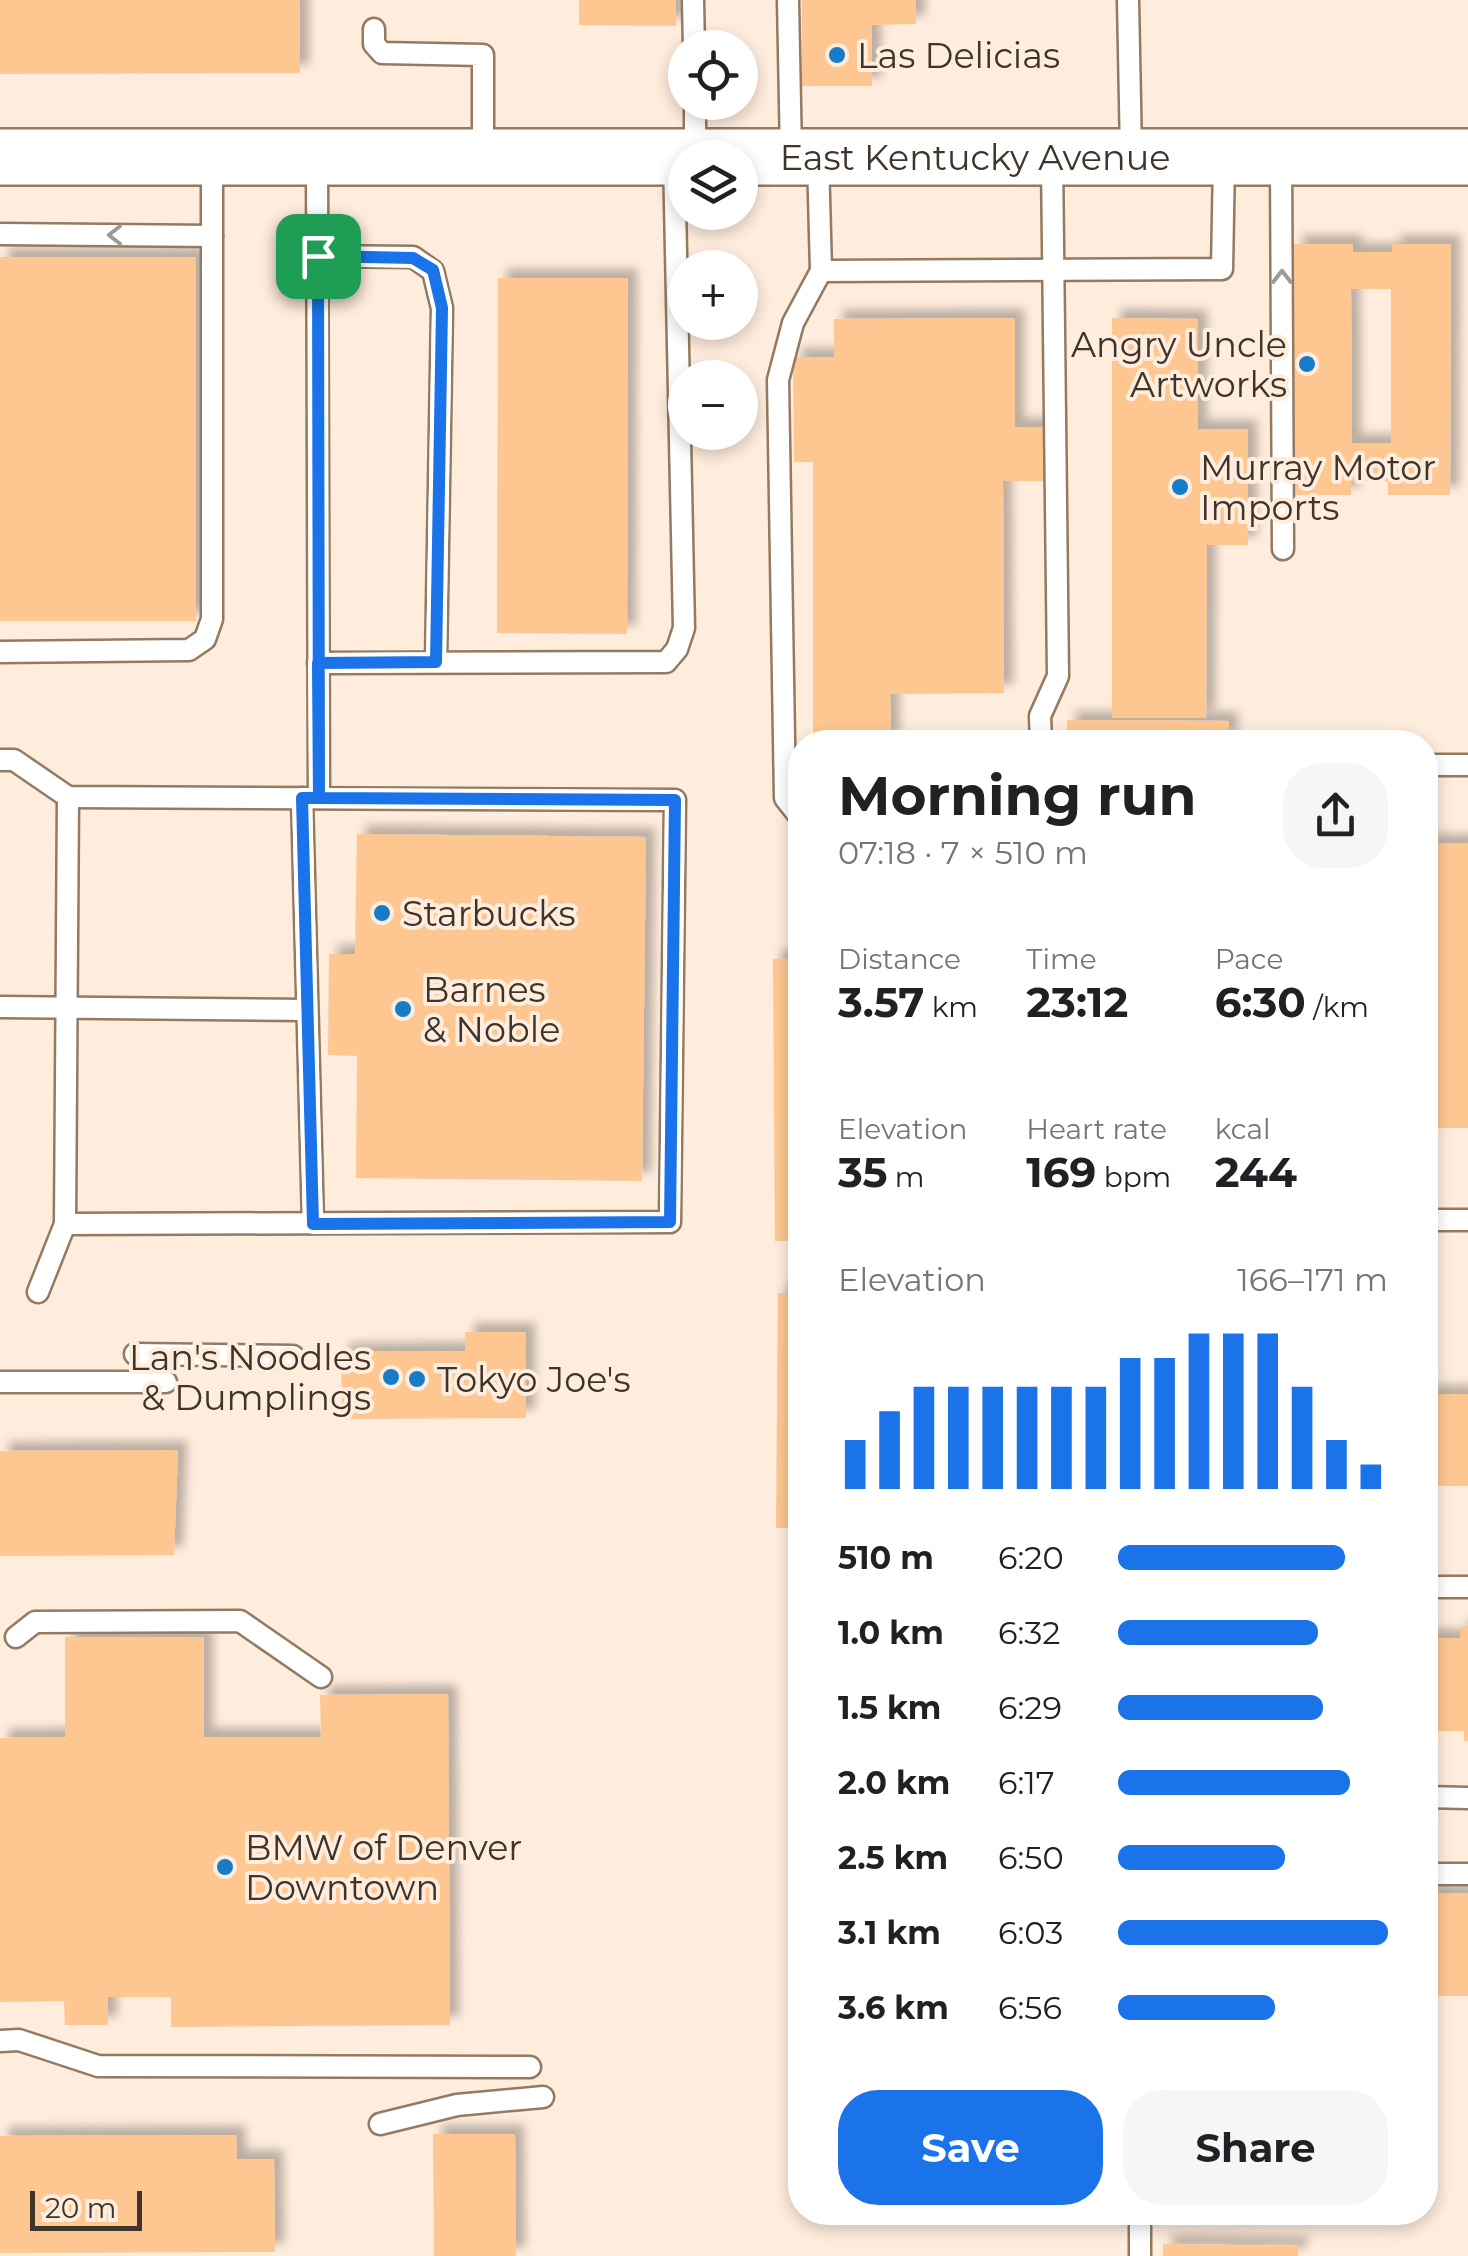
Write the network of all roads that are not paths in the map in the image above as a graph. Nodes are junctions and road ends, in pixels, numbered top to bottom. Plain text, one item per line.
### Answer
1 (694, 0) edge
2 (788, 0) edge
3 (1128, 0) edge
4 (374, 29) dead end
5 (694, 30) edge
6 (0, 157) edge
7 (212, 157) junction
8 (318, 157) junction
9 (483, 157) junction
10 (668, 157) edge
11 (758, 157) edge
12 (805, 157) junction
13 (1052, 157) junction
14 (1131, 157) junction
15 (1224, 157) junction
16 (1281, 157) junction
17 (1468, 157) edge
18 (685, 230) edge
19 (0, 234) edge
20 (212, 236) junction
21 (318, 256) junction
22 (821, 270) junction
23 (1052, 270) junction
24 (1283, 549) dead end
25 (0, 652) edge
26 (436, 662) junction
27 (318, 663) junction
28 (1041, 730) edge
29 (0, 760) edge
30 (1438, 765) edge
31 (1468, 766) edge
32 (68, 797) junction
33 (310, 798) junction
34 (788, 802) edge
35 (0, 1007) edge
36 (66, 1008) junction
37 (307, 1010) junction
38 (1438, 1220) edge
39 (1468, 1220) edge
40 (64, 1224) junction
41 (313, 1224) junction
42 (38, 1292) dead end
43 (135, 1354) dead end
44 (293, 1356) dead end
45 (0, 1382) edge
46 (166, 1382) dead end
47 (1468, 1586) edge
48 (1438, 1587) edge
49 (16, 1637) dead end
50 (321, 1677) dead end
51 (1438, 1797) edge
52 (1468, 1798) edge
53 (1438, 1874) edge
54 (1468, 1874) edge
55 (0, 2041) edge
56 (530, 2067) dead end
57 (543, 2098) dead end
58 (380, 2124) dead end
59 (1140, 2225) edge
60 (1140, 2256) edge

1 - 5 lane
2 - 12 lane
3 - 14 lane
4 - 9 lane
6 - 7 street, East Kentucky Avenue
7 - 8 street, East Kentucky Avenue
7 - 20 lane
8 - 9 street, East Kentucky Avenue
8 - 21 lane
9 - 10 street, East Kentucky Avenue
11 - 12 street, East Kentucky Avenue
12 - 13 street, East Kentucky Avenue
12 - 22 lane
13 - 14 street, East Kentucky Avenue
13 - 23 lane
14 - 15 street, East Kentucky Avenue
15 - 16 street, East Kentucky Avenue
15 - 23 lane
16 - 17 street, East Kentucky Avenue
24 -> 16 lane
18 - 26 lane
20 -> 19 lane
20 - 25 lane
21 - 26 lane
21 - 27 lane
22 - 23 lane
22 - 34 lane
23 - 28 lane
26 - 27 lane
27 - 33 lane
29 - 32 lane
30 - 31 lane
32 - 33 lane
32 - 36 lane
33 - 37 lane
33 - 41 lane
35 - 36 lane
36 - 37 lane
36 - 40 lane
37 - 41 lane
38 - 39 lane
40 - 41 lane
40 - 42 lane
43 - 44 lane
45 - 46 lane
47 - 48 lane
49 - 50 lane
51 - 52 lane
53 - 54 lane
55 - 56 lane
57 - 58 lane
59 - 60 lane

